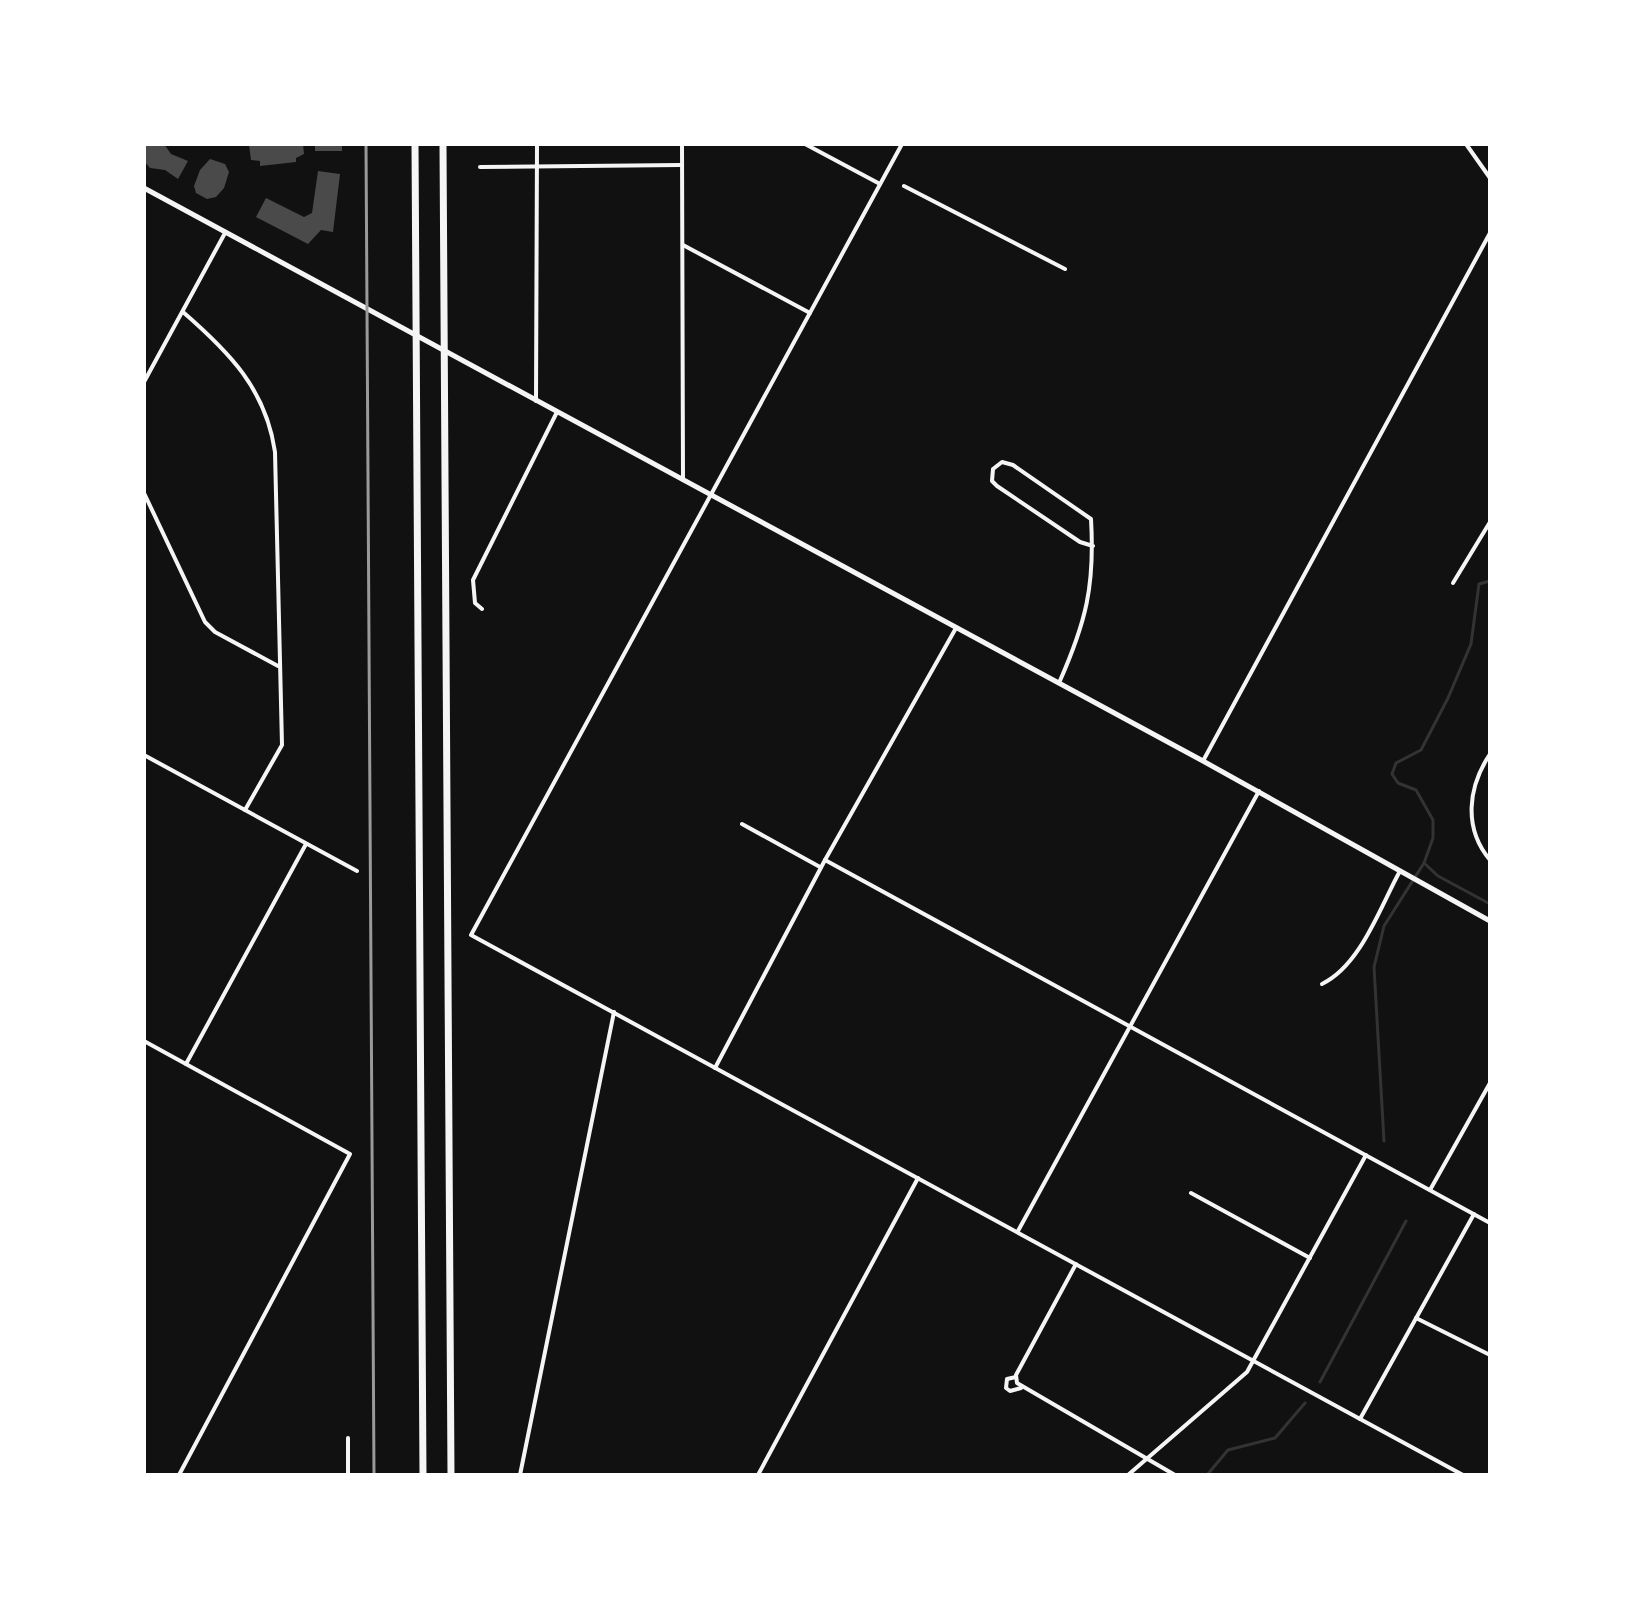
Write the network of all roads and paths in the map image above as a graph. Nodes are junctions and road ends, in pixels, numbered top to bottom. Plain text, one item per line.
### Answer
1 (415, 144) edge
2 (443, 144) edge
3 (537, 144) edge
4 (682, 144) edge
5 (805, 144) edge
6 (902, 144) edge
7 (1466, 144) edge
8 (682, 165) junction
9 (537, 166) junction
10 (480, 167) dead end
11 (1490, 178) edge
12 (880, 185) junction
13 (904, 186) dead end
14 (144, 188) edge
15 (225, 233) junction
16 (1490, 233) edge
17 (683, 245) junction
18 (1065, 269) dead end
19 (183, 312) junction
20 (810, 313) junction
21 (144, 382) edge
22 (536, 401) junction
23 (557, 412) junction
24 (683, 482) junction
25 (144, 493) edge
26 (711, 497) junction
27 (1490, 522) edge
28 (1093, 546) junction
29 (1453, 583) dead end
30 (482, 609) dead end
31 (956, 628) junction
32 (278, 666) junction
33 (1059, 683) junction
34 (1490, 754) edge
35 (144, 755) edge
36 (1203, 761) junction
37 (1259, 791) junction
38 (245, 810) junction
39 (742, 824) dead end
40 (306, 844) junction
41 (825, 860) junction
42 (1490, 860) edge
43 (821, 868) junction
44 (357, 871) dead end
45 (1400, 871) junction
46 (1490, 921) edge
47 (1322, 984) dead end
48 (614, 1012) junction
49 (1130, 1027) junction
50 (144, 1041) edge
51 (186, 1064) junction
52 (715, 1068) junction
53 (1490, 1083) edge
54 (1366, 1155) junction
55 (918, 1178) junction
56 (1430, 1190) junction
57 (1191, 1193) dead end
58 (1474, 1214) junction
59 (1490, 1223) edge
60 (1018, 1231) junction
61 (1310, 1258) junction
62 (1076, 1264) junction
63 (1416, 1318) junction
64 (1490, 1355) edge
65 (1254, 1361) junction
66 (1016, 1377) junction
67 (1019, 1386) junction
68 (1360, 1419) junction
69 (348, 1438) dead end
70 (1148, 1459) junction
71 (179, 1475) edge
72 (348, 1475) edge
73 (423, 1475) edge
74 (451, 1475) edge
75 (520, 1475) edge
76 (758, 1475) edge
77 (1128, 1475) edge
78 (1175, 1475) edge
79 (1463, 1475) edge

1 - 73 highway
2 - 74 highway
3 - 9 street
4 - 8 street
5 - 12 street
6 - 12 street
7 - 11 street
8 - 9 street
8 - 17 street
9 - 10 street
9 - 22 street
12 - 20 street
13 - 18 street
14 - 15 street
15 - 19 street
15 - 22 street
16 - 36 street
17 - 20 street
17 - 24 street
19 - 21 street
19 - 32 street
20 - 26 street
22 - 23 street
23 - 24 street
23 - 30 street
24 - 26 street
25 - 32 street
26 - 31 street
26 - 48 street
27 - 29 street
28 - 28 street
28 - 33 street
31 - 33 street
31 - 41 street
32 - 38 street
33 - 36 street
34 - 42 street
35 - 38 street
36 - 37 street
37 - 45 street
37 - 49 street
38 - 40 street
39 - 43 street
40 - 44 street
40 - 51 street
41 - 43 street
41 - 49 street
43 - 52 street
45 - 46 street
45 - 47 street
48 - 52 street
48 - 75 street
49 - 54 street
49 - 60 street
50 - 51 street
51 - 71 street
52 - 55 street
53 - 56 street
54 - 56 street
54 - 61 street
55 - 60 street
55 - 76 street
56 - 58 street
57 - 61 street
58 - 59 street
58 - 63 street
60 - 62 street
61 - 65 street
62 - 65 street
62 - 66 street
63 - 64 street
63 - 68 street
65 - 68 street
65 - 70 street
66 - 67 street
66 - 67 street
67 - 70 street
68 - 79 street
69 - 72 street
70 - 77 street
70 - 78 street

